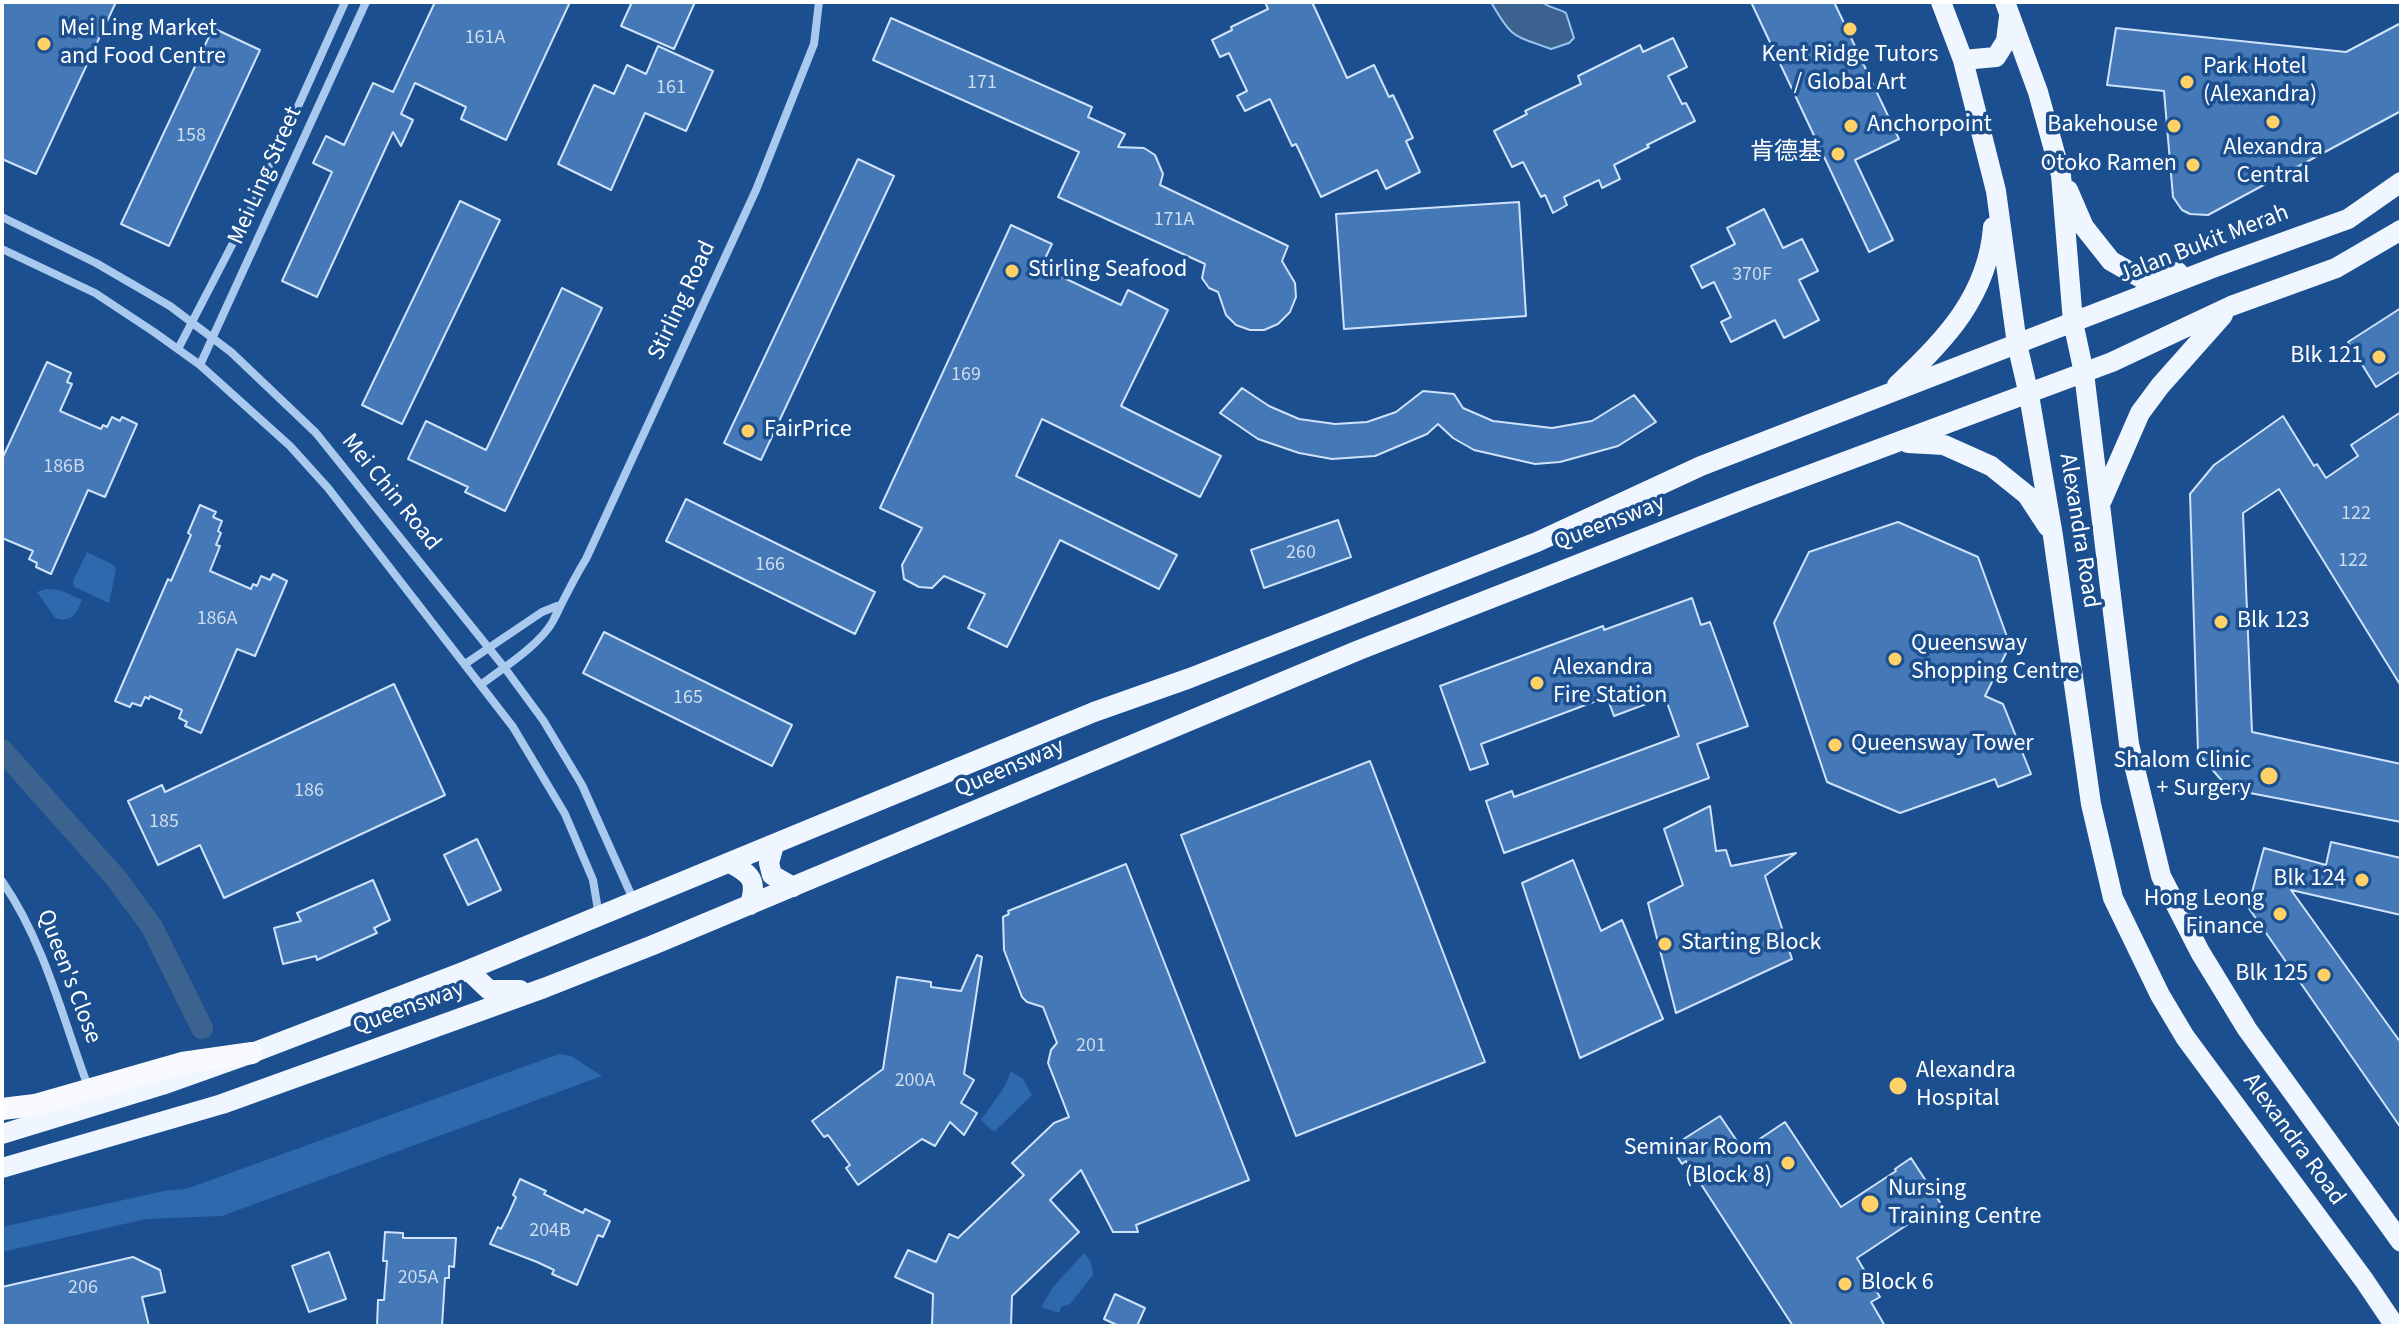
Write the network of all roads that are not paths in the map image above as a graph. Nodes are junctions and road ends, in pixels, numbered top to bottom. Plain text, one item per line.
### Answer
1 (345, 2) edge
2 (366, 2) edge
3 (819, 2) edge
4 (1941, 2) edge
5 (2007, 9) edge
6 (1963, 60) junction
7 (2061, 175) junction
8 (2401, 182) edge
9 (1996, 191) junction
10 (2, 217) edge
11 (2401, 230) edge
12 (2, 249) edge
13 (2218, 266) junction
14 (2231, 306) junction
15 (192, 321) junction
16 (2073, 322) junction
17 (213, 338) junction
18 (2017, 344) junction
19 (178, 349) junction
20 (200, 365) junction
21 (2084, 373) junction
22 (1889, 393) junction
23 (2029, 395) junction
24 (1896, 442) junction
25 (2101, 504) junction
26 (2053, 536) junction
27 (557, 606) junction
28 (487, 646) junction
29 (465, 664) junction
30 (504, 667) junction
31 (482, 684) junction
32 (774, 845) junction
33 (730, 863) junction
34 (2, 881) edge
35 (793, 887) junction
36 (634, 902) junction
37 (750, 905) junction
38 (599, 917) junction
39 (468, 970) junction
40 (544, 988) junction
41 (252, 1053) junction
42 (89, 1090) junction
43 (2, 1109) edge
44 (2, 1134) edge
45 (2, 1168) edge
46 (2401, 1242) edge
47 (2395, 1326) edge

1 - 15 street, Mei Ling Street
2 - 17 street, Mei Ling Street
3 - 27 street, Stirling Road
4 - 6 main road, Alexandra Road
5 - 6 main road
5 - 7 main road, Alexandra Road
6 - 9 main road, Alexandra Road
7 - 13 main road
7 - 16 main road, Alexandra Road
8 - 13 main road, Jalan Bukit Merah
9 - 18 main road, Alexandra Road
9 - 22 main road
10 - 15 street, Mei Chin Road
11 - 14 main road
12 - 19 street, Mei Chin Road
13 - 16 main road, Jalan Bukit Merah
14 - 21 main road
14 - 25 main road
15 - 17 street, Mei Chin Road
15 - 19 street, Mei Ling Street
16 - 18 main road, Jalan Bukit Merah
16 - 21 main road, Alexandra Road
17 - 20 street, Mei Ling Street
17 - 28 street, Mei Chin Road
18 - 22 main road, Queensway
18 - 23 main road, Alexandra Road
19 - 20 street, Mei Chin Road
20 - 29 street, Mei Chin Road
21 - 23 main road
21 - 25 main road, Alexandra Road
22 - 32 main road, Queensway
23 - 24 main road, Queensway
23 - 26 main road, Alexandra Road
24 - 26 main road
24 - 35 main road, Queensway
25 - 46 main road, Alexandra Road
26 - 47 main road, Alexandra Road
27 - 28 street, Stirling Road
27 - 30 street, Stirling Road
28 - 29 street, Stirling Road
28 - 30 street, Mei Chin Road
29 - 31 street, Mei Chin Road
30 - 31 street, Stirling Road
30 - 36 street, Mei Chin Road
31 - 38 street, Mei Chin Road
32 - 33 main road, Queensway
32 - 35 main road
33 - 36 main road, Queensway
33 - 37 main road
34 - 42 street, Queen's Close
35 - 37 main road, Queensway
36 - 38 main road, Queensway
37 - 40 main road, Queensway
38 - 39 main road, Queensway
39 - 40 main road
39 - 41 main road, Queensway
40 - 45 main road, Queensway
41 - 42 highway
41 - 44 main road, Queensway
42 - 43 highway

